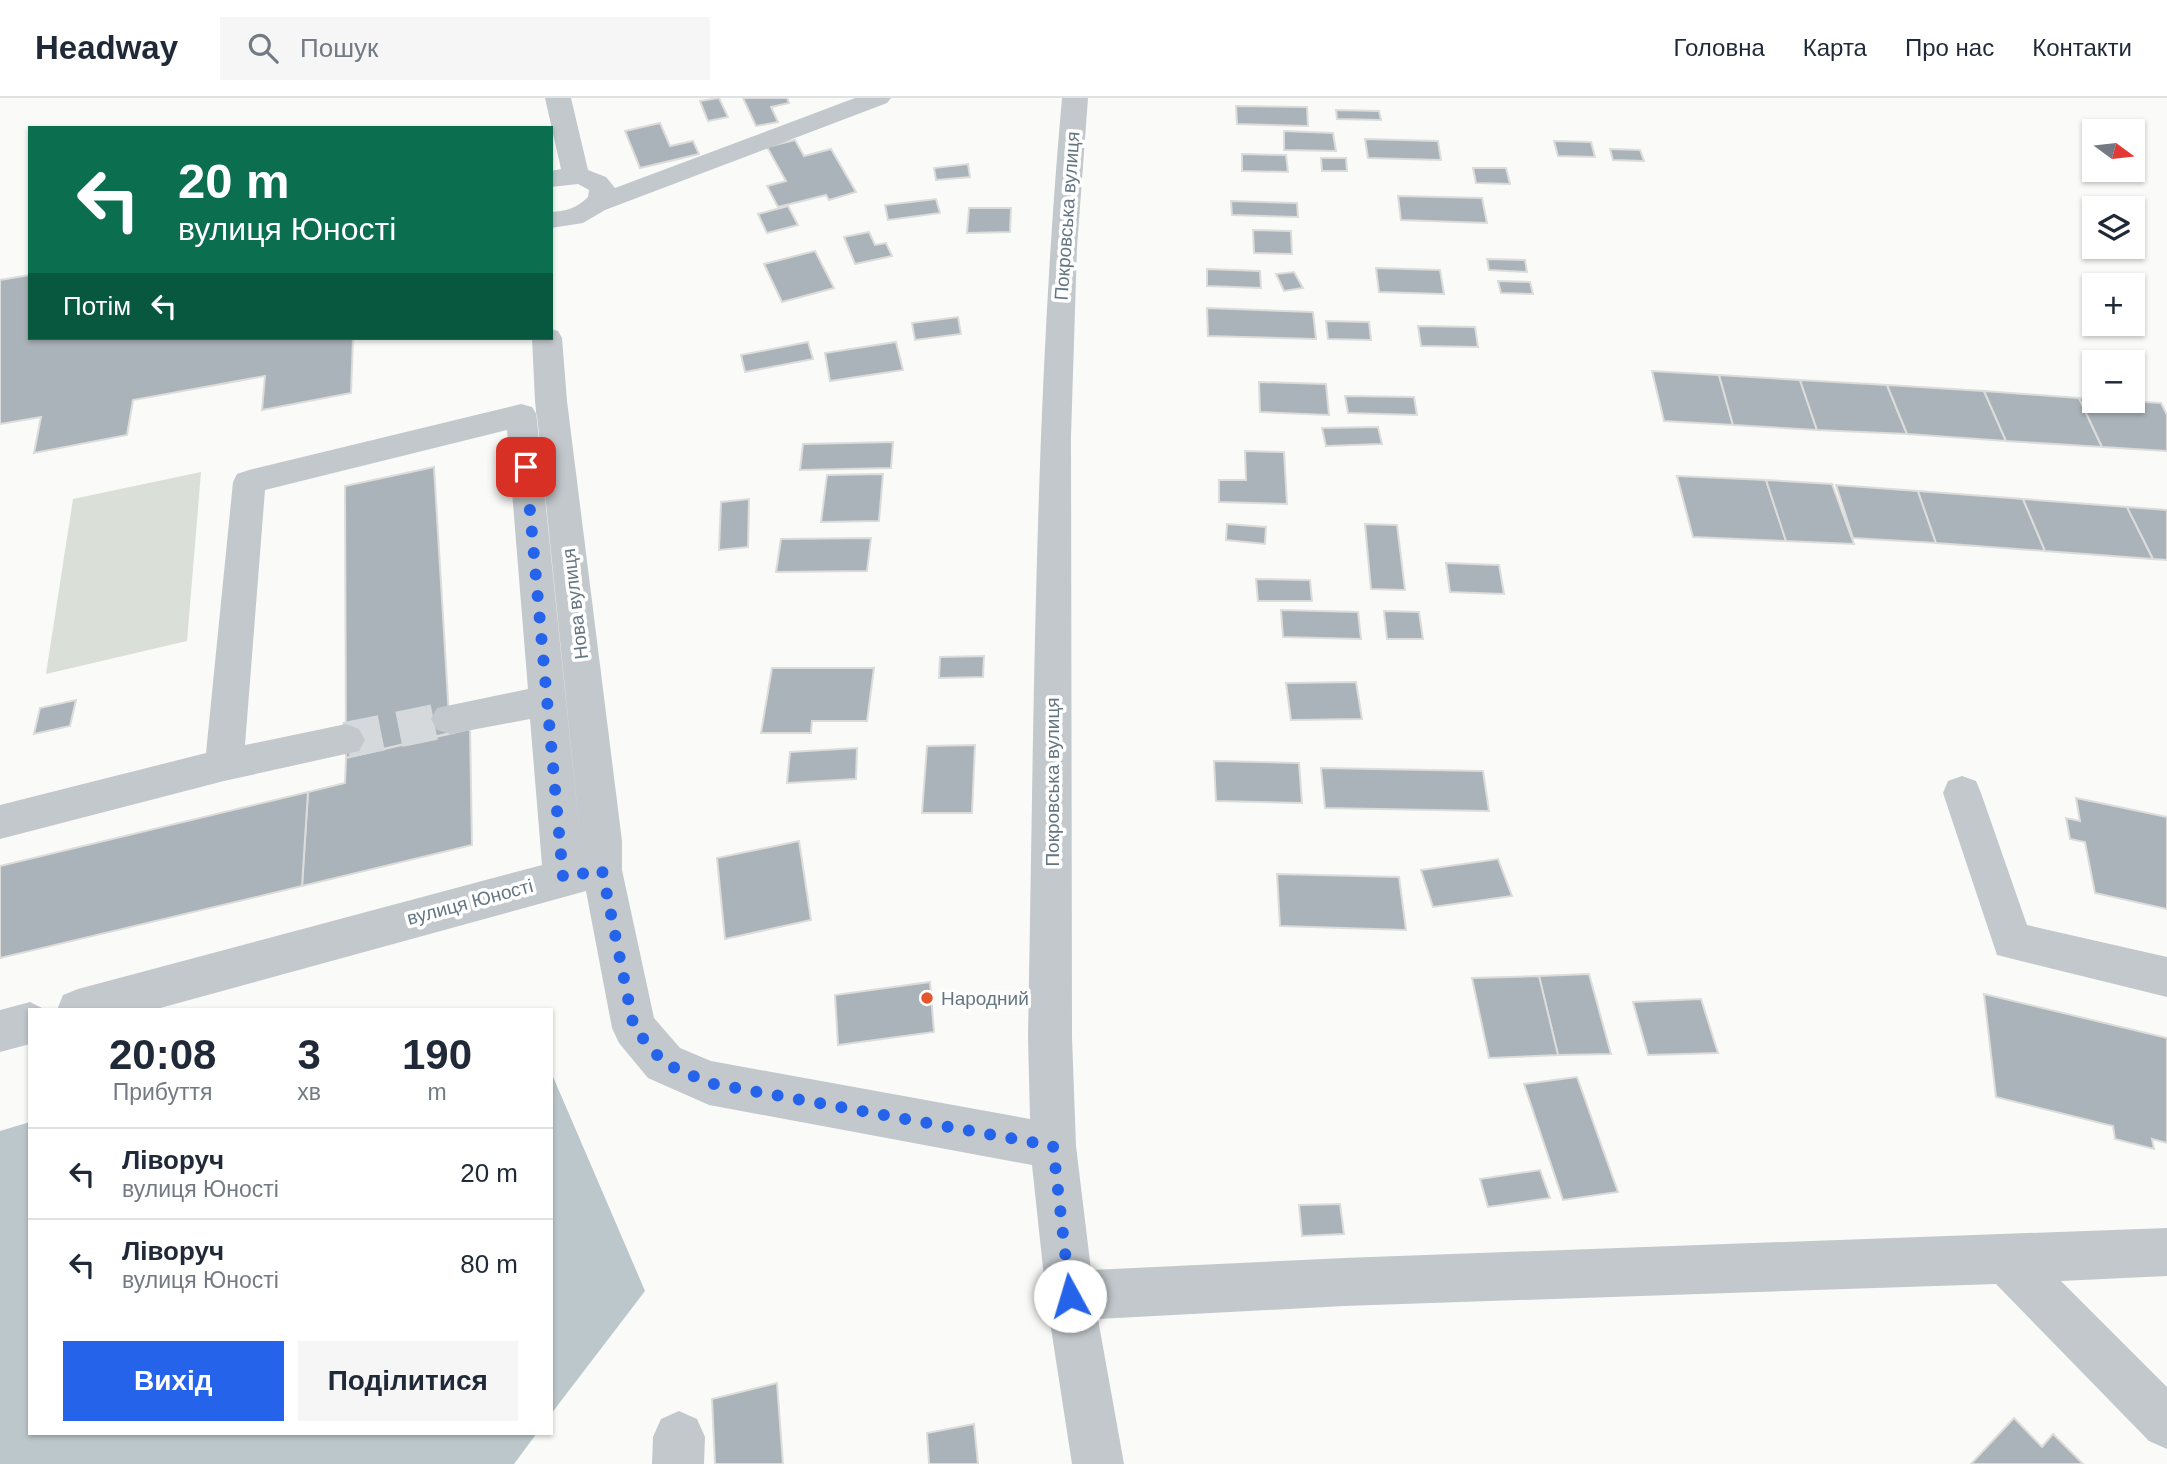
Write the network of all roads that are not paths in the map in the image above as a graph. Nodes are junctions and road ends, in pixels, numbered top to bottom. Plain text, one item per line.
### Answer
1 (558, 98) edge
2 (878, 98) edge
3 (1075, 98) edge
4 (564, 177) edge
5 (598, 204) junction
6 (553, 221) edge
7 (547, 340) edge
8 (547, 701) junction
9 (450, 719) tunnel mouth
10 (346, 740) tunnel mouth
11 (224, 765) junction
12 (1962, 793) dead end
13 (0, 822) edge
14 (583, 873) junction
15 (2167, 977) edge
16 (85, 1008) edge
17 (28, 1024) edge
18 (0, 1031) edge
19 (1053, 1146) junction
20 (2167, 1252) edge
21 (2006, 1261) junction
22 (1070, 1296) junction
23 (2167, 1423) edge
24 (1098, 1464) edge

1 - 4 street
2 - 5 street
3 - 19 street, Покровська вулиця
4 - 5 street
5 - 6 street
7 - 14 street, Нова вулиця
8 - 9 street
8 - 11 street
8 - 14 street
10 - 11 street
11 - 13 street
12 - 15 street
14 - 16 street, вулиця Юності
14 - 19 street
17 - 18 street
19 - 22 street, Покровська вулиця
20 - 21 street
21 - 22 street
21 - 23 street
22 - 24 street, Покровська вулиця

